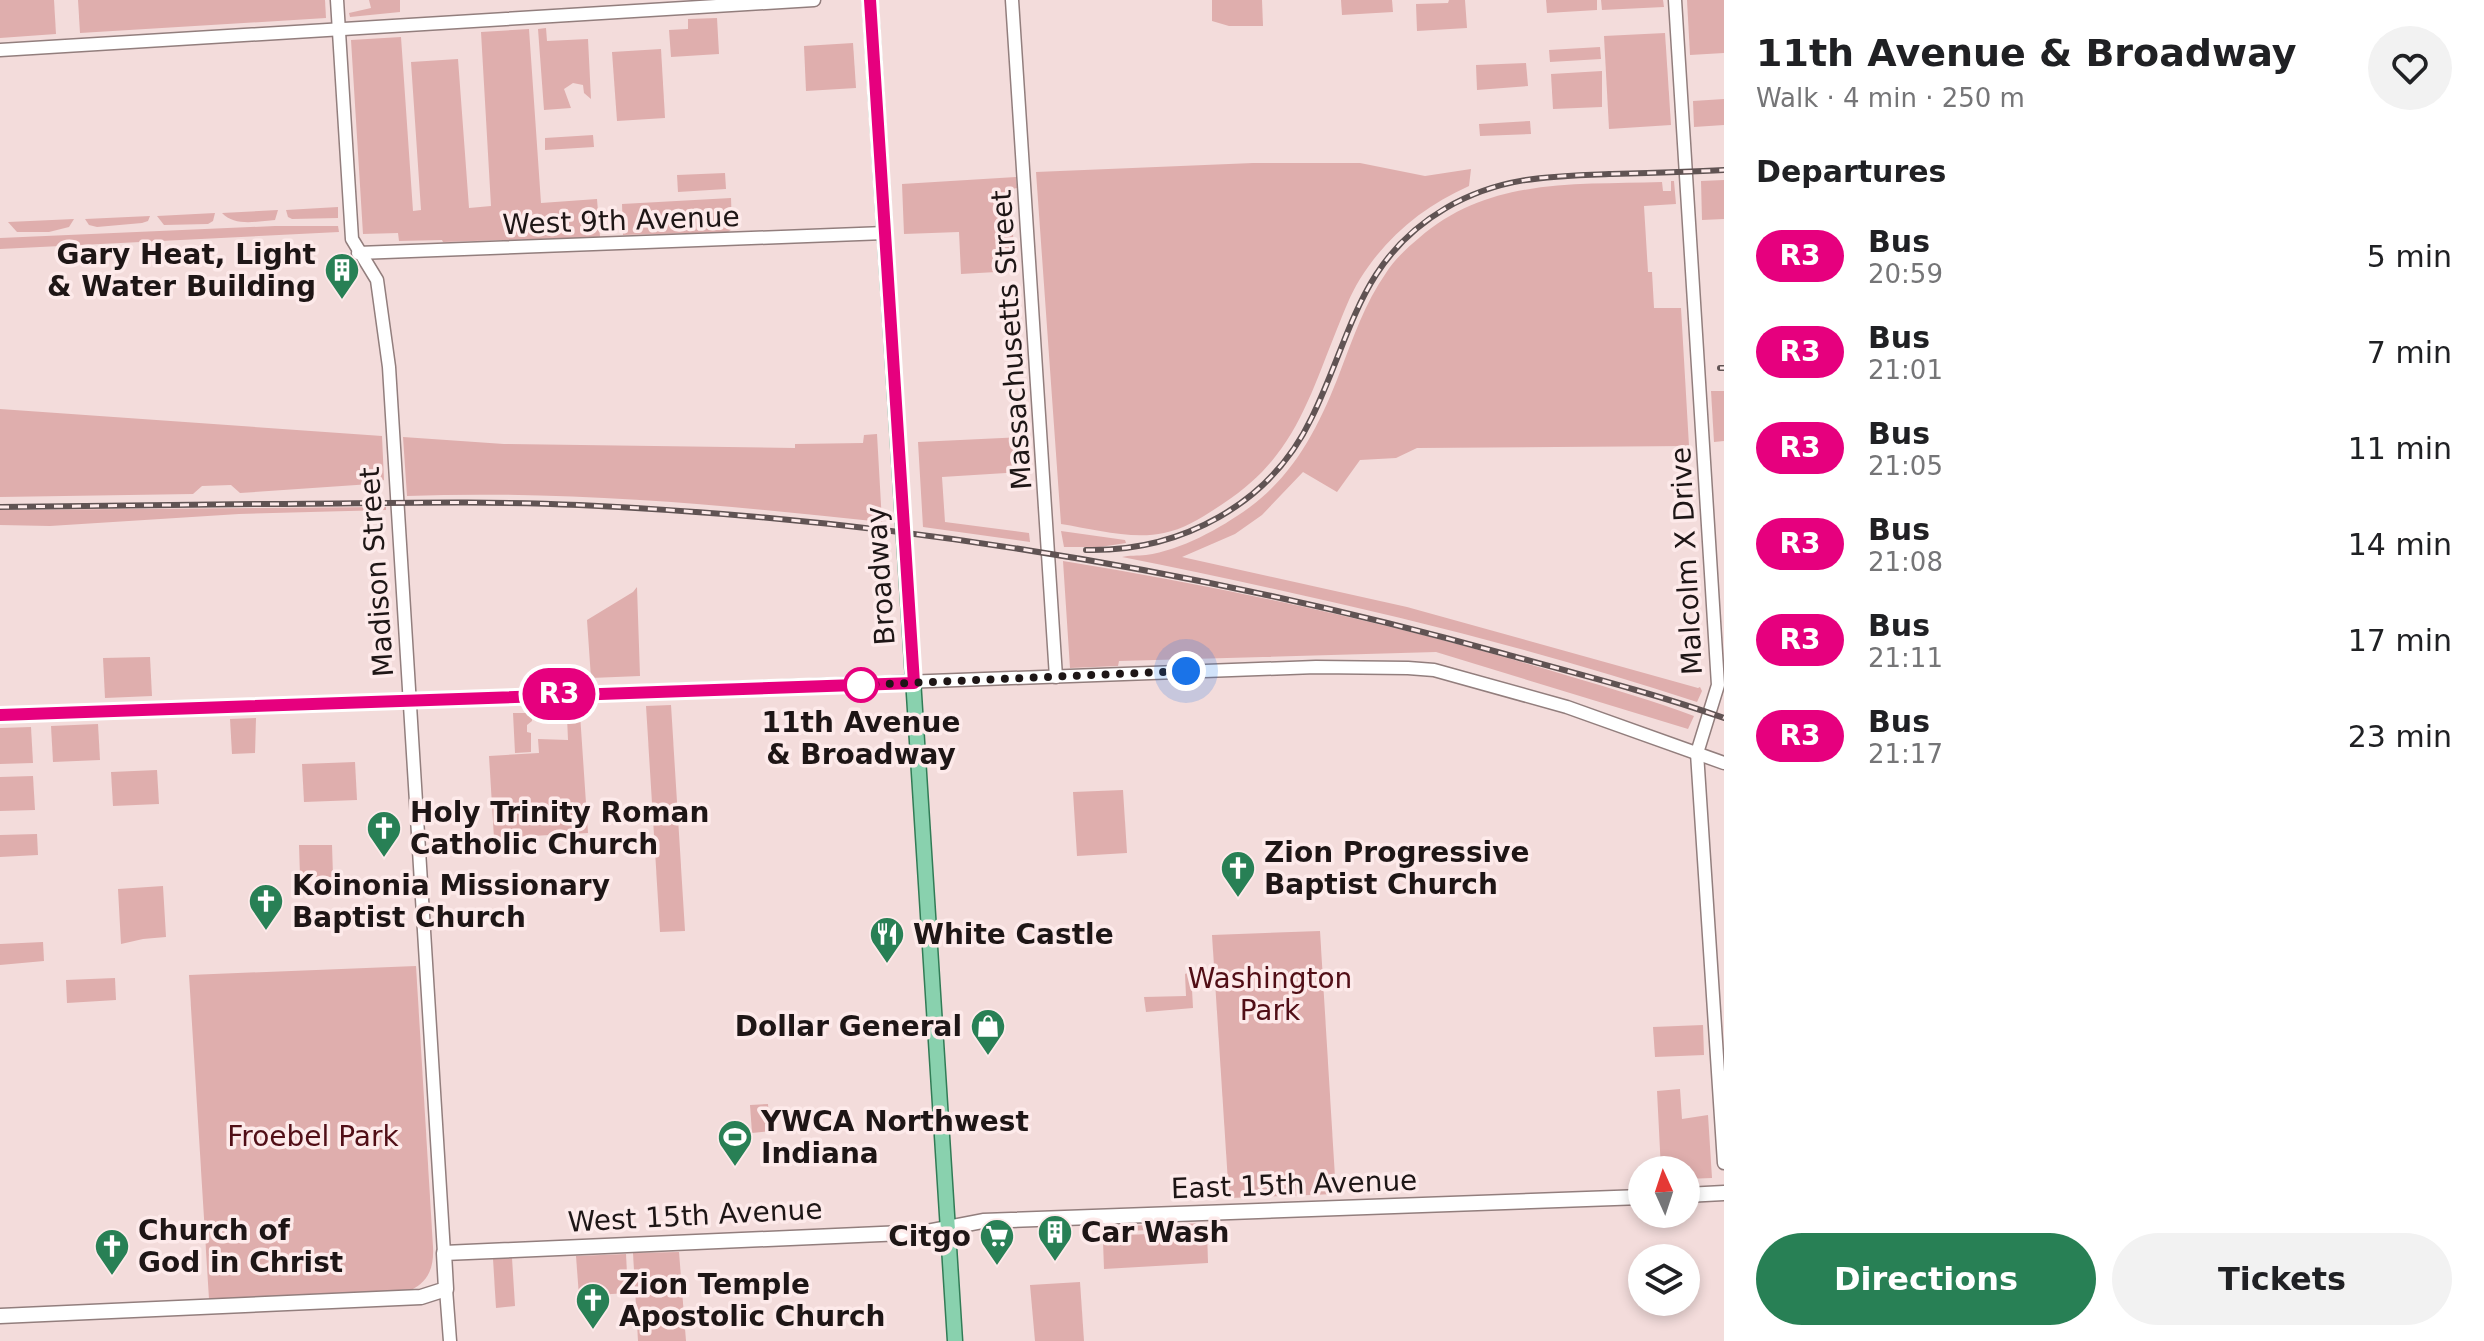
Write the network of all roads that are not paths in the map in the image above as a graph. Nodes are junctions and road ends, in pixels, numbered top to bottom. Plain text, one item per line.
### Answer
1 (337, 0) edge
2 (814, 0) edge
3 (870, 0) edge
4 (1012, 0) edge
5 (1675, 0) edge
6 (338, 28) junction
7 (0, 50) edge
8 (885, 233) junction
9 (358, 253) junction
10 (1056, 677) junction
11 (914, 683) junction
12 (410, 699) junction
13 (0, 715) edge
14 (1697, 753) junction
15 (1724, 763) edge
16 (1724, 1163) edge
17 (1724, 1193) edge
18 (1700, 1194) edge
19 (1628, 1198) edge
20 (947, 1226) junction
21 (444, 1253) junction
22 (446, 1289) junction
23 (0, 1316) edge
24 (450, 1341) edge
25 (955, 1341) edge

1 - 6 street, Madison Street
2 - 6 street
3 - 8 main road, Broadway
4 - 10 street, Massachusetts Street
5 - 14 street, Malcolm X Drive
6 - 7 street
6 - 9 street, Madison Street
8 - 9 street, West 9th Avenue
8 - 11 main road, Broadway
9 - 12 street, Madison Street
10 - 11 street
10 - 14 street
11 - 12 street
11 - 20 main road, Broadway
12 - 13 street
12 - 21 street, Madison Street
14 - 15 street
14 - 16 street, Malcolm X Drive
17 - 18 main road
19 - 20 main road, East 15th Avenue
20 - 21 main road, West 15th Avenue
20 - 25 main road, Broadway
21 - 22 main road, Madison Street
22 - 23 main road
22 - 24 street, Madison Street

